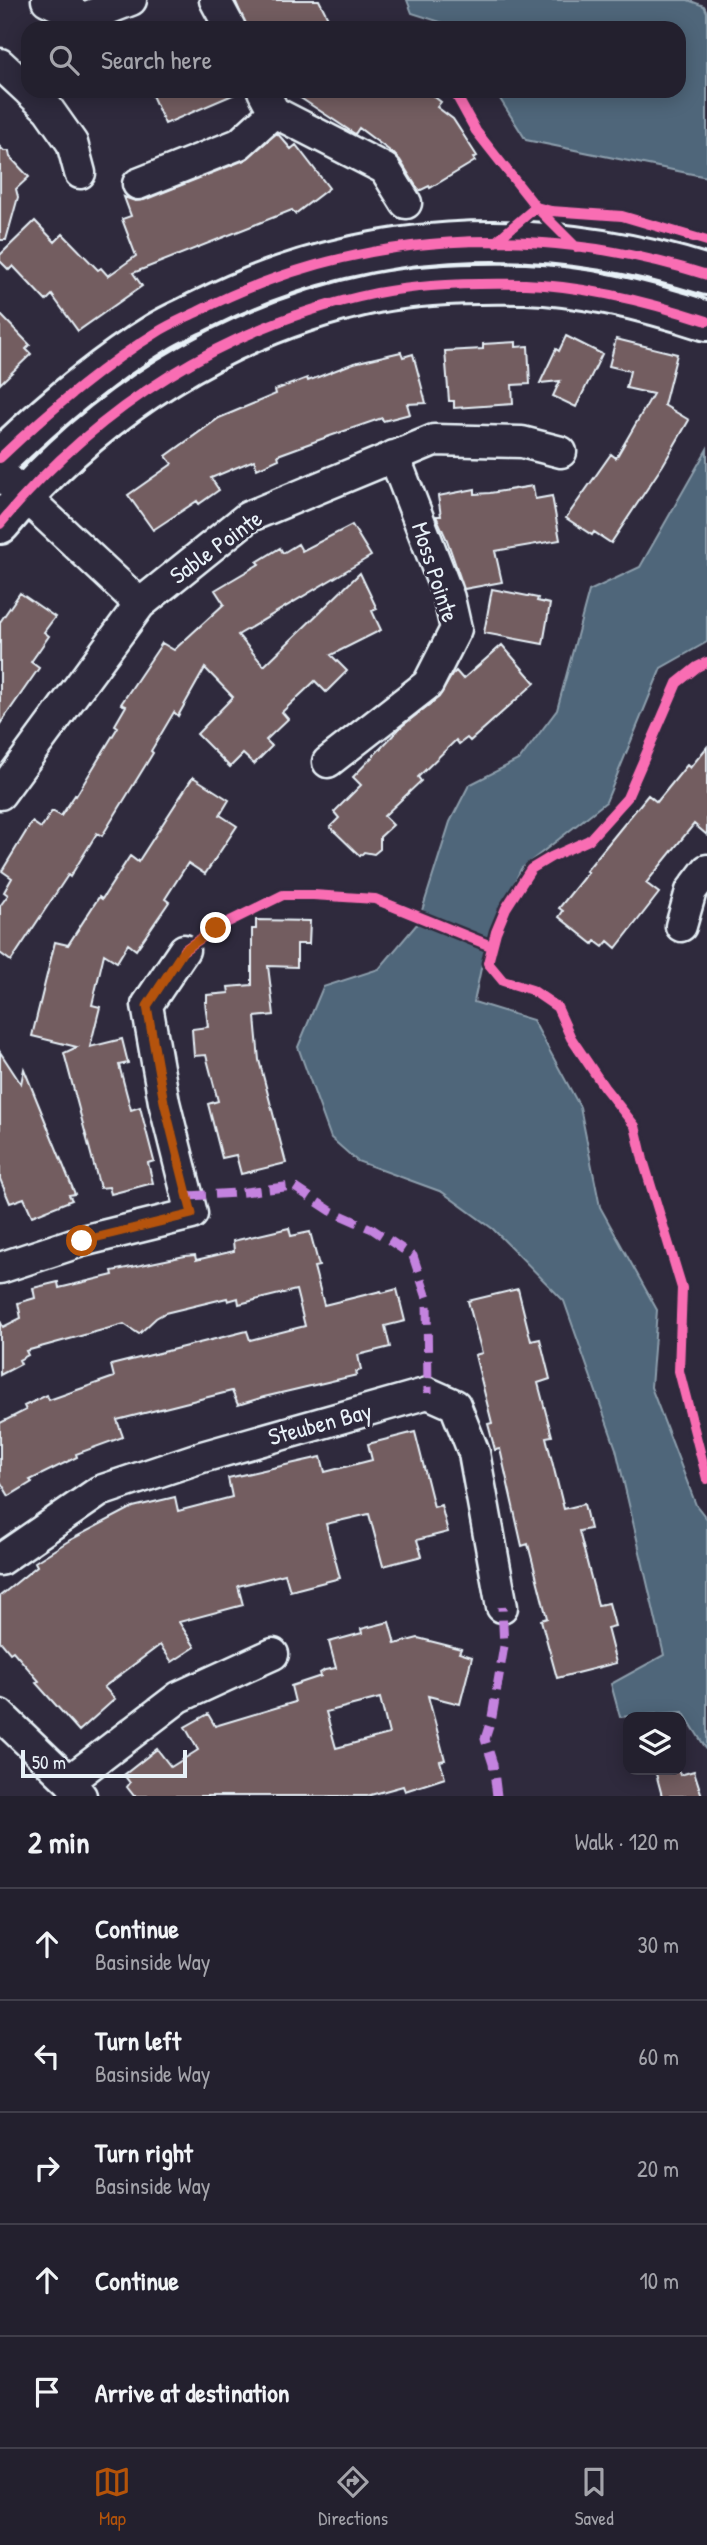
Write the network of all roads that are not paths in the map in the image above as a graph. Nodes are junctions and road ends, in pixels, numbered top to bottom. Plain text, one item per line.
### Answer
1 (47, 0) edge
2 (131, 0) edge
3 (215, 0) edge
4 (226, 21) edge
5 (0, 64) edge
6 (21, 84) edge
7 (36, 98) edge
8 (268, 101) edge
9 (80, 173) dead end
10 (138, 184) dead end
11 (406, 203) dead end
12 (707, 275) edge
13 (707, 321) edge
14 (561, 452) dead end
15 (394, 456) junction
16 (0, 458) edge
17 (12, 484) edge
18 (0, 524) edge
19 (140, 604) junction
20 (328, 762) dead end
21 (0, 794) edge
22 (707, 870) edge
23 (681, 926) dead end
24 (184, 950) dead end
25 (0, 1268) edge
26 (0, 1560) edge
27 (502, 1607) dead end
28 (273, 1654) dead end
29 (0, 1715) edge
30 (75, 1789) edge

1 - 2 street
3 - 4 street
5 - 6 street
7 - 9 street
8 - 10 street
8 - 11 street
12 - 16 main road
13 - 17 main road
14 - 15 street, Sable Pointe
15 - 19 street, Sable Pointe
15 - 20 street, Moss Pointe
17 - 18 main road
17 - 19 street
19 - 21 street, Sable Pointe
22 - 23 street
24 - 25 street
26 - 27 street, Steuben Bay
28 - 30 street
29 - 30 street

